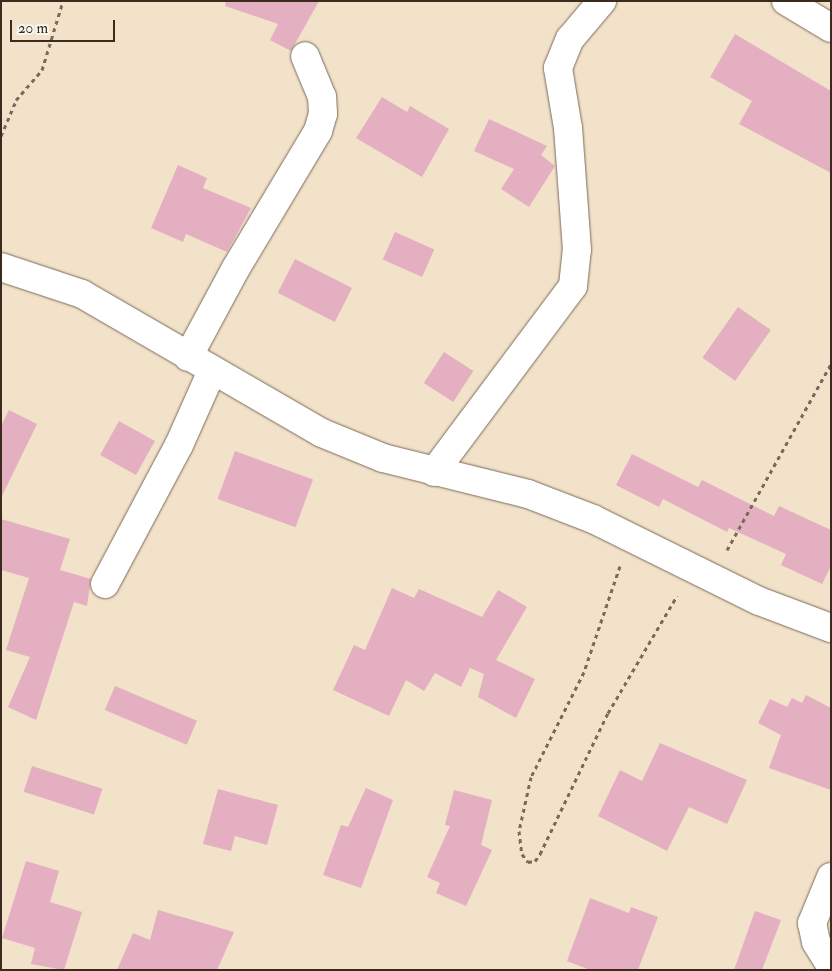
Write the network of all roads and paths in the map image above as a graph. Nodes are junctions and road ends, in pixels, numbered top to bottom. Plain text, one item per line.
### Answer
1 (64, 1) edge
2 (602, 1) edge
3 (786, 1) edge
4 (831, 28) edge
5 (305, 56) dead end
6 (1, 136) edge
7 (1, 267) edge
8 (188, 357) junction
9 (831, 364) edge
10 (212, 371) junction
11 (434, 472) junction
12 (631, 538) junction
13 (701, 574) junction
14 (105, 584) dead end
15 (831, 628) edge
16 (831, 877) edge
17 (831, 966) edge

1 - 6 path
2 - 11 street
3 - 4 street
5 - 8 street
7 - 8 street
8 - 10 street
9 - 13 path
10 - 11 street
10 - 14 street
11 - 12 street
12 - 13 street
12 - 13 path
13 - 15 street
16 - 17 street

